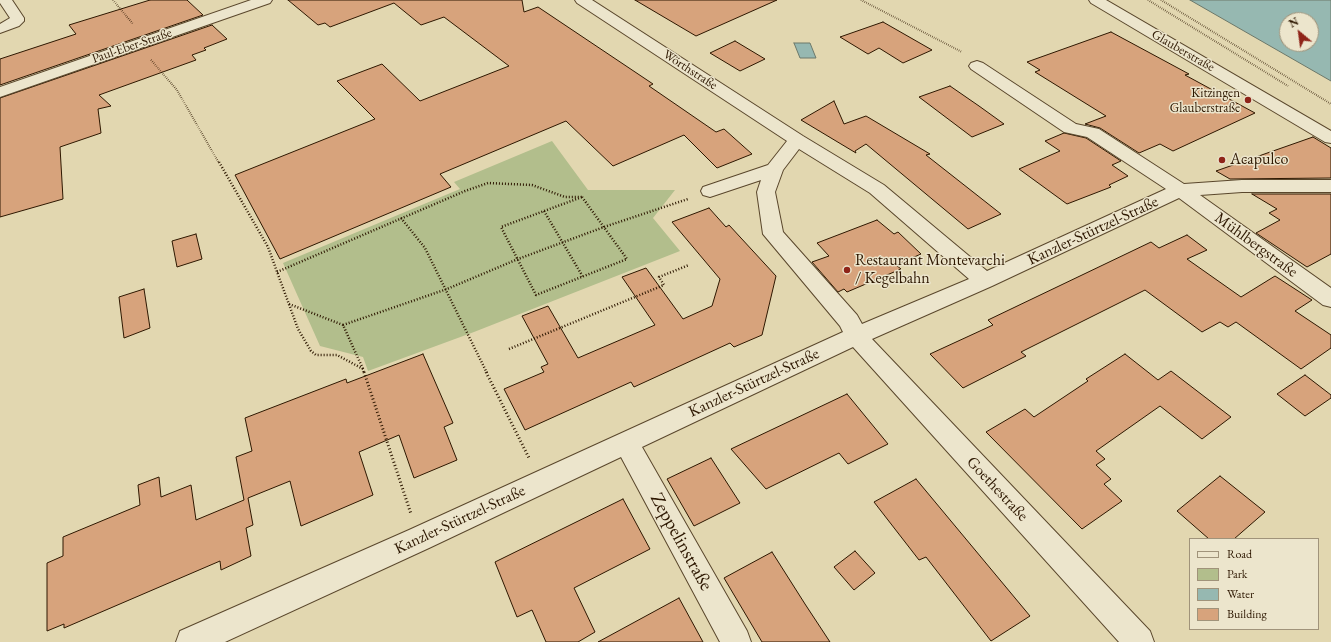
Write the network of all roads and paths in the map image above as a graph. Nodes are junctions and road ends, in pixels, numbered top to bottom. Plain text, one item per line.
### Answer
1 (5, 0) edge
2 (113, 0) edge
3 (265, 0) edge
4 (582, 0) edge
5 (861, 0) edge
6 (1096, 0) edge
7 (1148, 0) edge
8 (1161, 0) edge
9 (0, 28) edge
10 (146, 40) junction
11 (977, 66) joint
12 (1291, 88) dead end
13 (0, 92) edge
14 (1331, 104) edge
15 (1331, 138) edge
16 (797, 140) junction
17 (774, 169) junction
18 (1331, 186) edge
19 (1180, 190) junction
20 (710, 191) joint
21 (582, 197) junction
22 (544, 211) junction
23 (401, 218) junction
24 (604, 227) junction
25 (563, 243) junction
26 (518, 259) junction
27 (689, 266) dead end
28 (277, 272) junction
29 (583, 277) junction
30 (986, 281) junction
31 (447, 289) junction
32 (1331, 299) edge
33 (289, 304) junction
34 (343, 325) junction
35 (856, 336) junction
36 (509, 349) dead end
37 (363, 369) junction
38 (626, 443) junction
39 (541, 482) junction
40 (419, 539) junction
41 (192, 642) edge
42 (736, 642) edge
43 (1139, 642) edge

1 - 9 street
2 - 10 path
3 - 10 street, Paul-Eber-Straße
4 - 16 street, Wörthstraße
5 - 11 path
6 - 15 street, Glauberstraße
7 - 12 path
8 - 14 path
10 - 13 street, Paul-Eber-Straße
10 - 28 path
11 - 19 street, Mühlbergstraße
16 - 17 street
16 - 30 street, Wörthstraße
17 - 20 street
17 - 35 street
18 - 19 street, Kanzler-Stürtzel-Straße
19 - 30 street, Kanzler-Stürtzel-Straße
19 - 32 street, Mühlbergstraße
20 - 24 path
21 - 22 path
21 - 23 path
21 - 24 path
22 - 25 path
22 - 26 path
23 - 28 path
23 - 31 path
24 - 25 path
24 - 29 path
25 - 26 path
25 - 29 path
26 - 29 path
26 - 31 path
27 - 36 path
28 - 33 path
30 - 35 street, Kanzler-Stürtzel-Straße
31 - 34 path
31 - 39 path
33 - 34 path
33 - 37 path
34 - 37 path
35 - 38 street, Kanzler-Stürtzel-Straße
35 - 43 street, Goethestraße
37 - 40 path
38 - 39 street, Kanzler-Stürtzel-Straße
38 - 42 street, Zeppelinstraße
39 - 40 street, Kanzler-Stürtzel-Straße
40 - 41 street, Kanzler-Stürtzel-Straße

